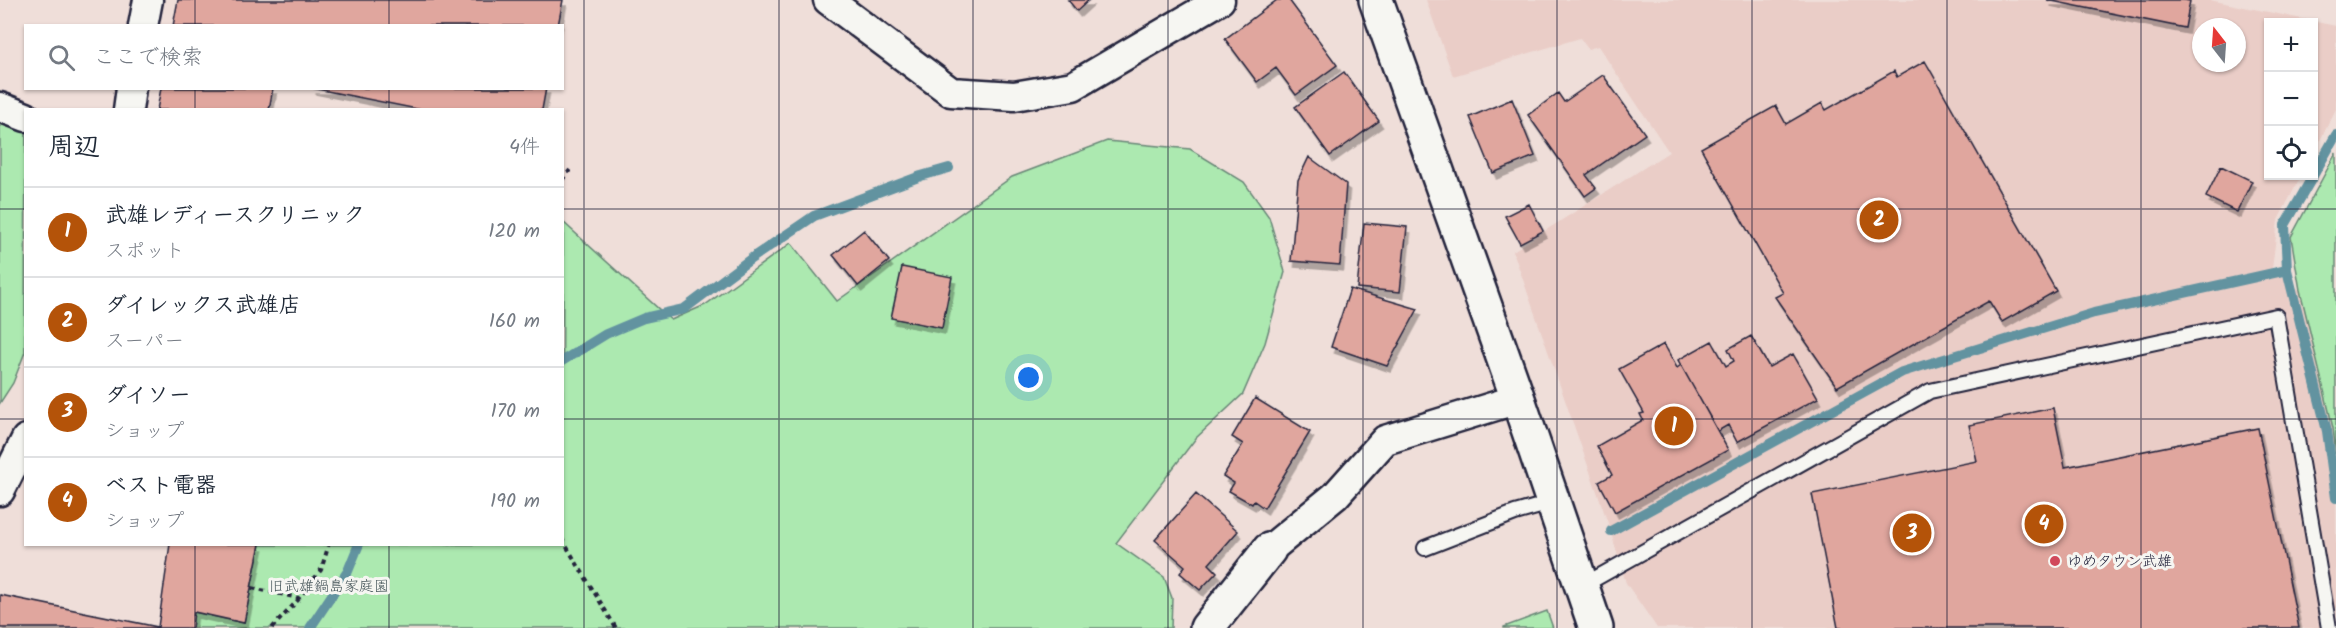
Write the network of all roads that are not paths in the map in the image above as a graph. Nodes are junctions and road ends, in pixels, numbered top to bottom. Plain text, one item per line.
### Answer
1 (148, 0) edge
2 (828, 0) edge
3 (1220, 0) edge
4 (1376, 0) edge
5 (143, 24) edge
6 (131, 90) edge
7 (0, 107) edge
8 (128, 108) edge
9 (24, 116) edge
10 (1518, 399) junction
11 (24, 443) edge
12 (0, 491) edge
13 (1554, 502) junction
14 (1425, 548) dead end
15 (1269, 550) joint
16 (1582, 586) junction
17 (1207, 628) edge
18 (1596, 628) edge
19 (2329, 628) edge

1 - 5 street
2 - 3 street
4 - 10 street
6 - 8 street
7 - 9 street
10 - 13 street
10 - 15 street
11 - 12 street
13 - 14 lane
13 - 16 street
15 - 17 street
16 - 18 street
16 - 19 lane

